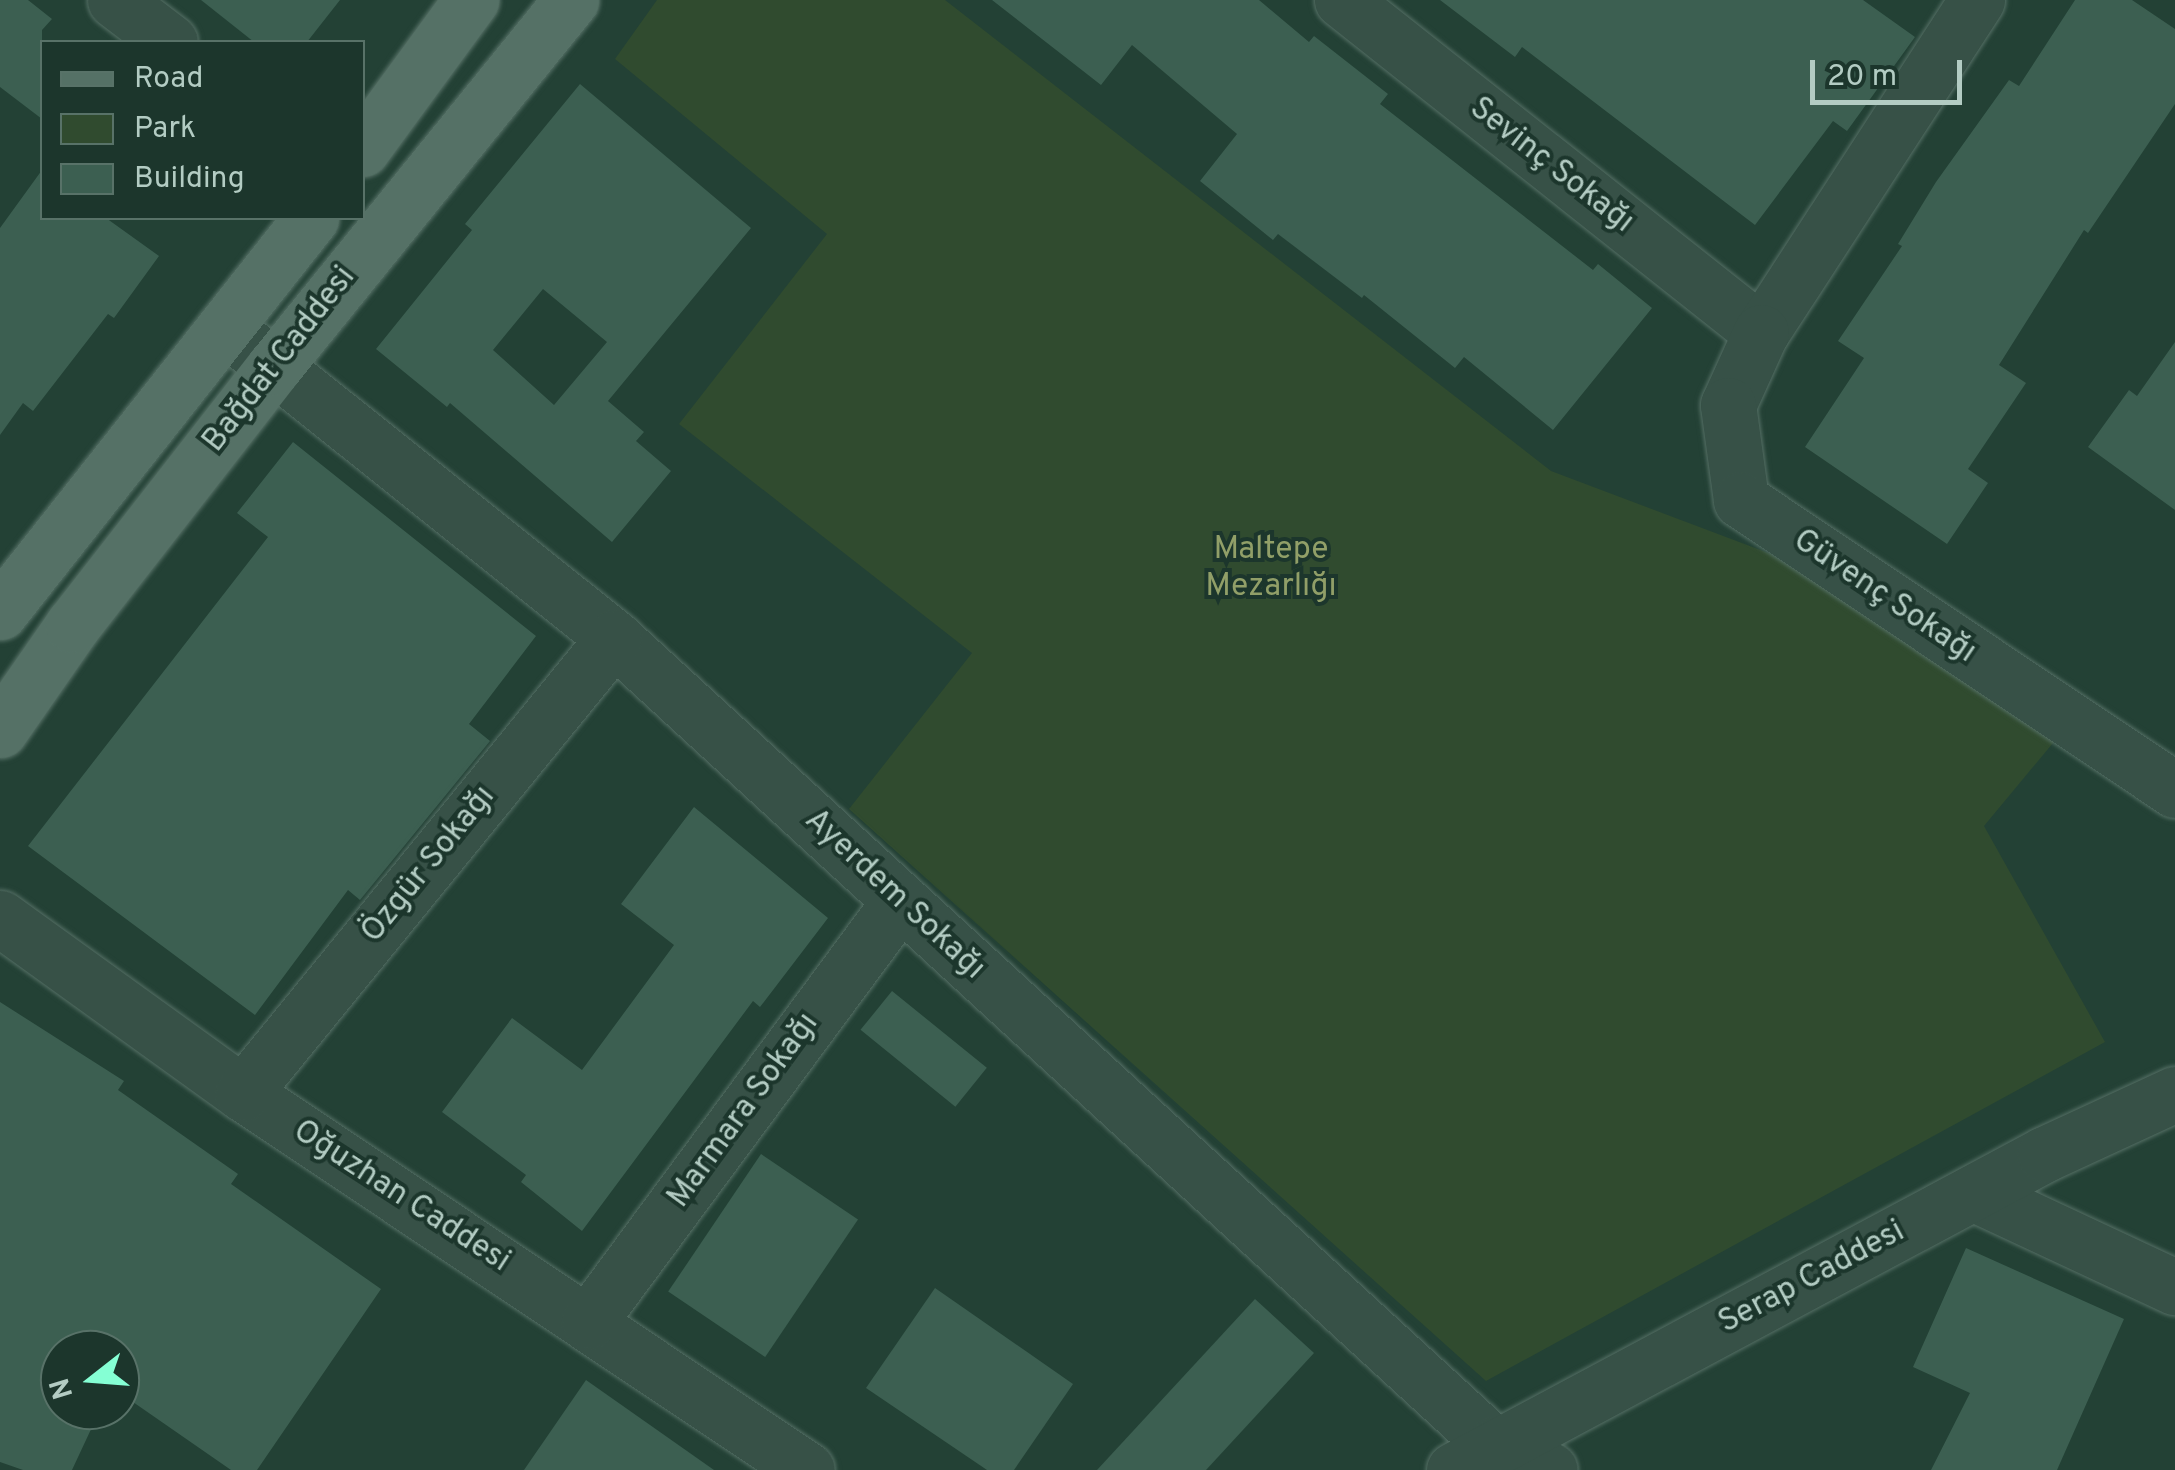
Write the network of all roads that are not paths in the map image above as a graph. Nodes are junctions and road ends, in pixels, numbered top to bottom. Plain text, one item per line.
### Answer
1 (115, 0) edge
2 (471, 0) edge
3 (571, 0) edge
4 (1342, 0) edge
5 (1977, 0) edge
6 (167, 40) edge
7 (365, 146) edge
8 (309, 220) edge
9 (227, 328) junction
10 (1761, 332) junction
11 (274, 367) junction
12 (0, 612) edge
13 (614, 638) junction
14 (0, 730) edge
15 (2175, 790) edge
16 (900, 900) junction
17 (0, 918) edge
18 (243, 1093) junction
19 (2175, 1094) edge
20 (1973, 1194) junction
21 (2175, 1287) edge
22 (589, 1321) junction
23 (1474, 1458) edge
24 (806, 1470) edge
25 (1550, 1470) edge

1 - 6 street
2 - 7 main road
3 - 11 main road, Bağdat Caddesi
4 - 10 street, Sevinç Sokağı
5 - 10 street, Güvenç Sokağı
8 - 9 main road, Bağdat Caddesi
9 - 11 street, Ayerdem Sokağı
9 - 12 main road, Bağdat Caddesi
10 - 15 street, Güvenç Sokağı
11 - 13 street, Ayerdem Sokağı
11 - 14 main road, Bağdat Caddesi
13 - 16 street, Ayerdem Sokağı
13 - 18 street, Özgür Sokağı
16 - 22 street, Marmara Sokağı
16 - 23 street, Ayerdem Sokağı
17 - 18 street, Oğuzhan Caddesi
18 - 22 street, Oğuzhan Caddesi
19 - 20 street, Serap Caddesi
20 - 21 street
20 - 23 street, Serap Caddesi
22 - 24 street, Oğuzhan Caddesi
23 - 25 street, Ayerdem Sokağı

